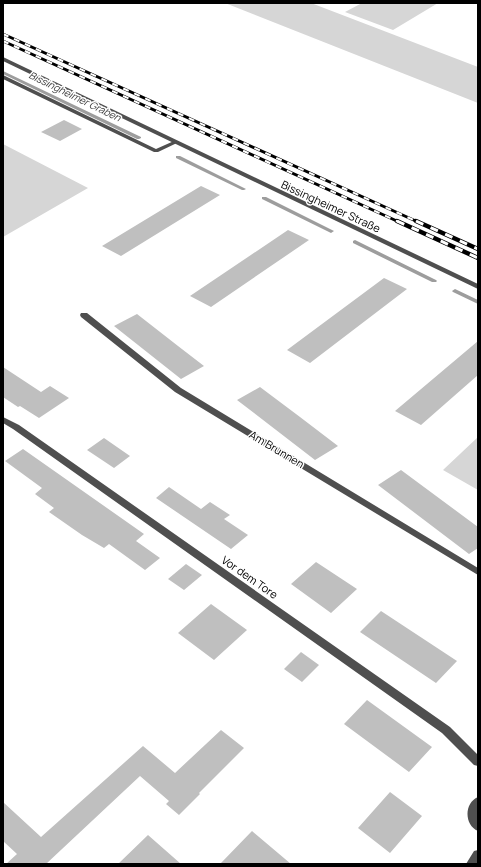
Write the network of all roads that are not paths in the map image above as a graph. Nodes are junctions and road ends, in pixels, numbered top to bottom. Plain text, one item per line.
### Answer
1 (3, 60) edge
2 (3, 77) edge
3 (176, 142) junction
4 (478, 287) edge
5 (84, 315) dead end
6 (3, 420) edge
7 (478, 572) edge
8 (478, 762) edge
9 (478, 802) edge
10 (478, 826) edge
11 (478, 855) edge
12 (471, 864) edge

1 - 3 street, Bissingheimer Straße
2 - 3 street
3 - 4 street, Bissingheimer Straße
5 - 7 street, Am Brunnen
6 - 8 street, Vor dem Tore
9 - 10 street
11 - 12 street

